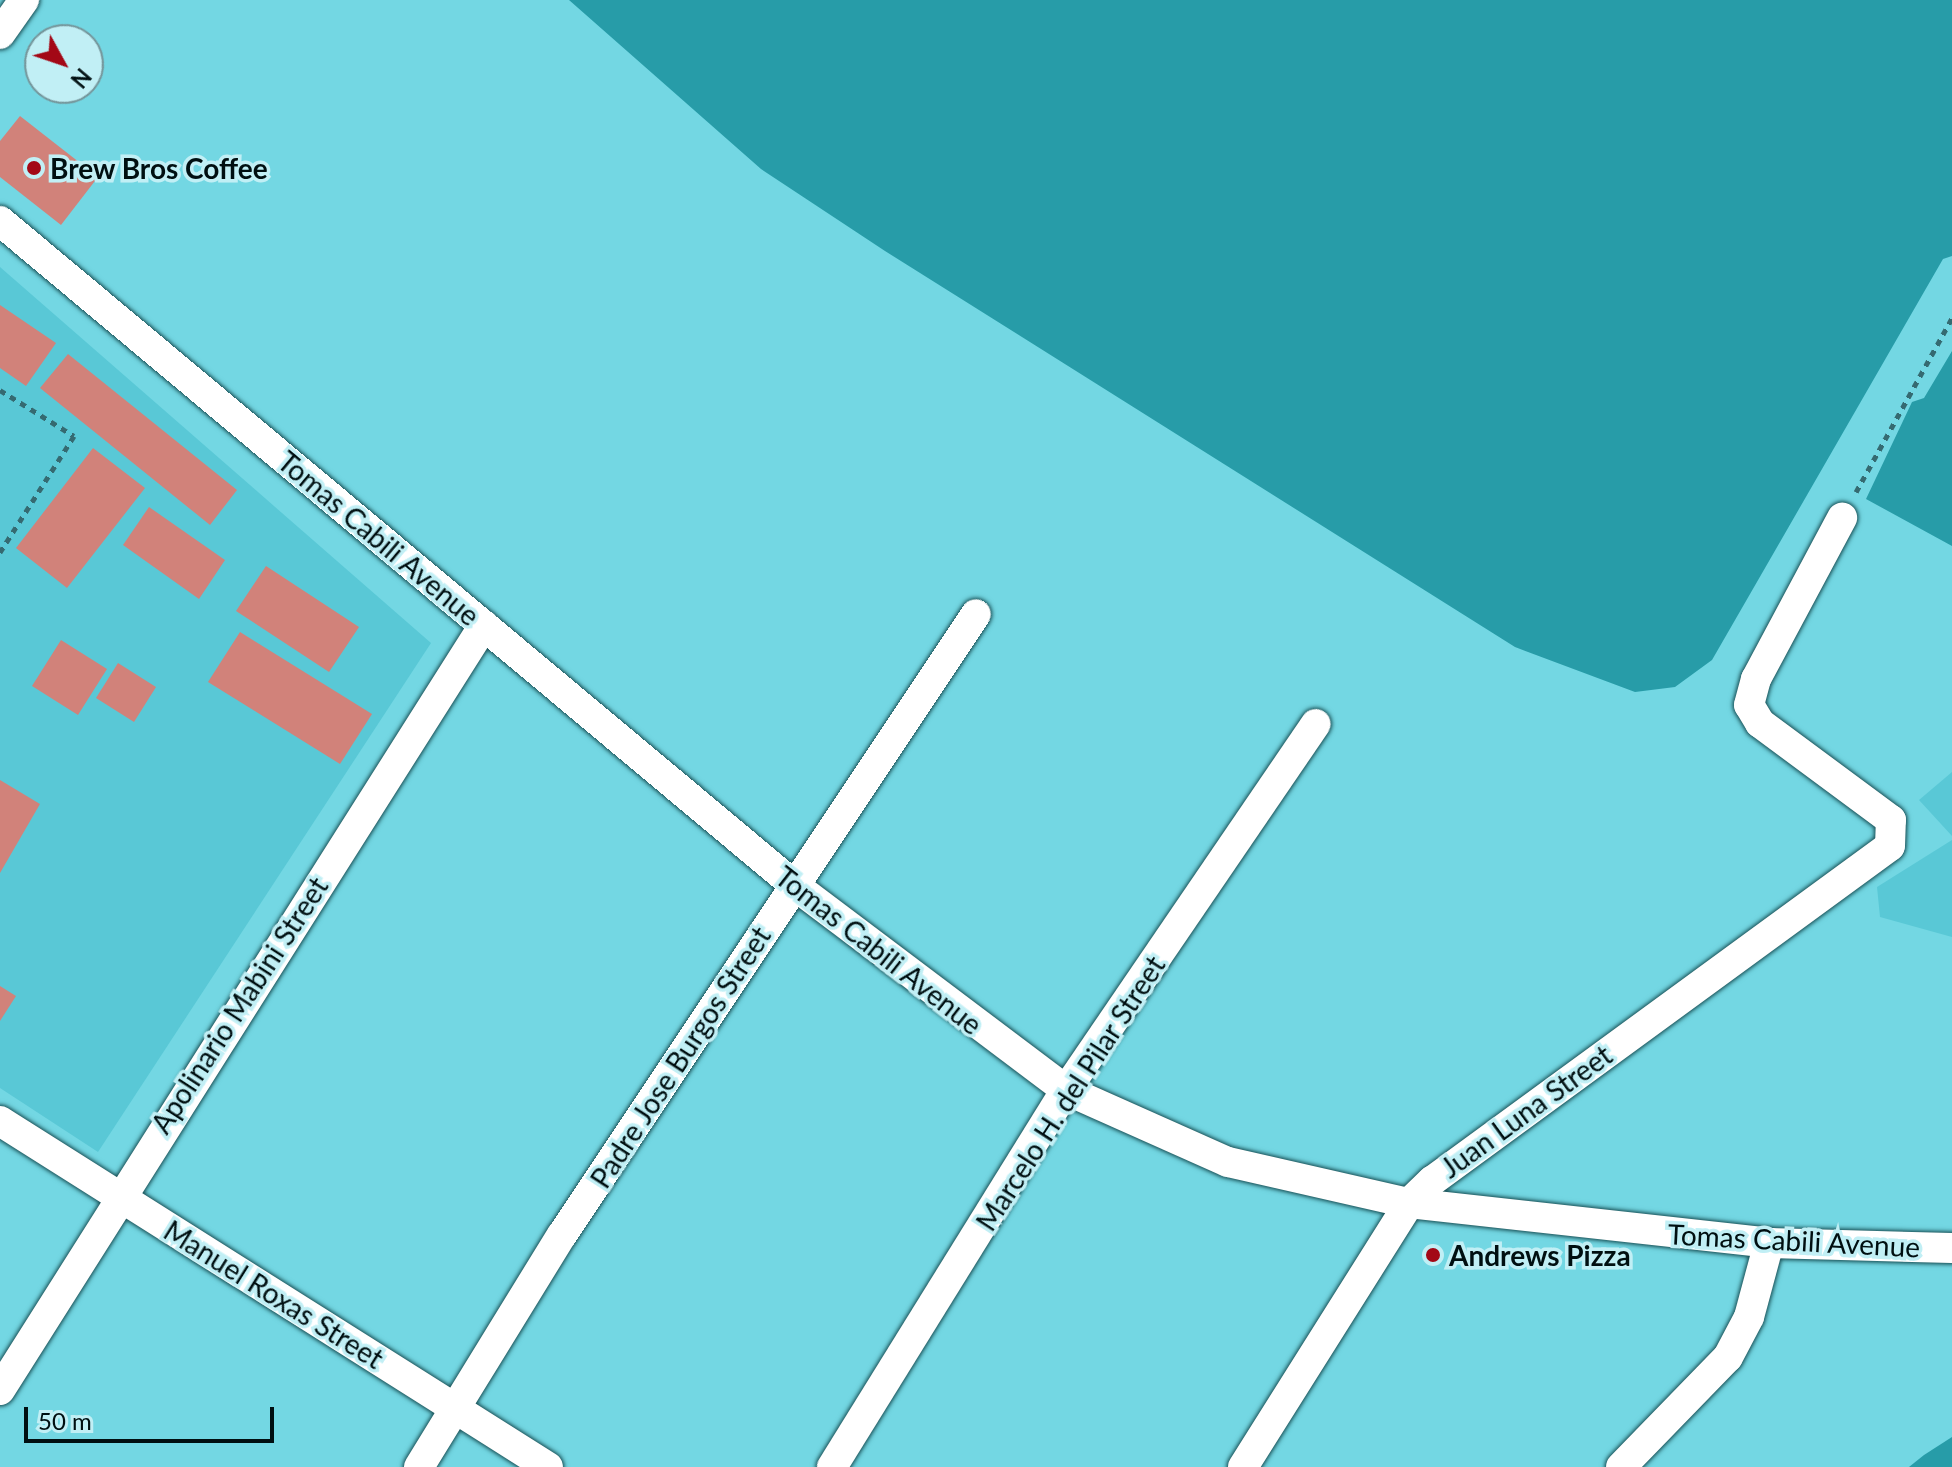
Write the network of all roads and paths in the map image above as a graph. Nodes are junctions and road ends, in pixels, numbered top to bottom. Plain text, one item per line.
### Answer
1 (24, 0) edge
2 (0, 34) edge
3 (0, 221) edge
4 (1952, 318) edge
5 (0, 390) edge
6 (1842, 518) joint
7 (0, 552) edge
8 (976, 614) dead end
9 (484, 625) junction
10 (1316, 724) dead end
11 (794, 885) junction
12 (1066, 1090) junction
13 (0, 1121) edge
14 (118, 1195) junction
15 (1409, 1203) junction
16 (1769, 1243) junction
17 (1952, 1248) edge
18 (0, 1390) edge
19 (456, 1409) junction
20 (419, 1467) edge
21 (548, 1467) edge
22 (832, 1467) edge
23 (1243, 1467) edge
24 (1621, 1467) edge

1 - 2 street
3 - 9 street, Tomas Cabili Avenue
4 - 6 path
5 - 7 path
6 - 15 street, Juan Luna Street
8 - 11 street, Padre Jose Burgos Street
9 - 11 street, Tomas Cabili Avenue
9 - 14 street, Apolinario Mabini Street
10 - 12 street, Marcelo H. del Pilar Street
11 - 12 street, Tomas Cabili Avenue
11 - 19 street, Padre Jose Burgos Street
12 - 15 street, Tomas Cabili Avenue
12 - 22 street, Marcelo H. del Pilar Street
13 - 14 street, Manuel Roxas Street
14 - 18 street, Apolinario Mabini Street
14 - 19 street, Manuel Roxas Street
15 - 16 street, Tomas Cabili Avenue
15 - 23 street, Juan Luna Street
16 - 17 street, Tomas Cabili Avenue
16 - 24 street
19 - 20 street, Padre Jose Burgos Street
19 - 21 street, Manuel Roxas Street

